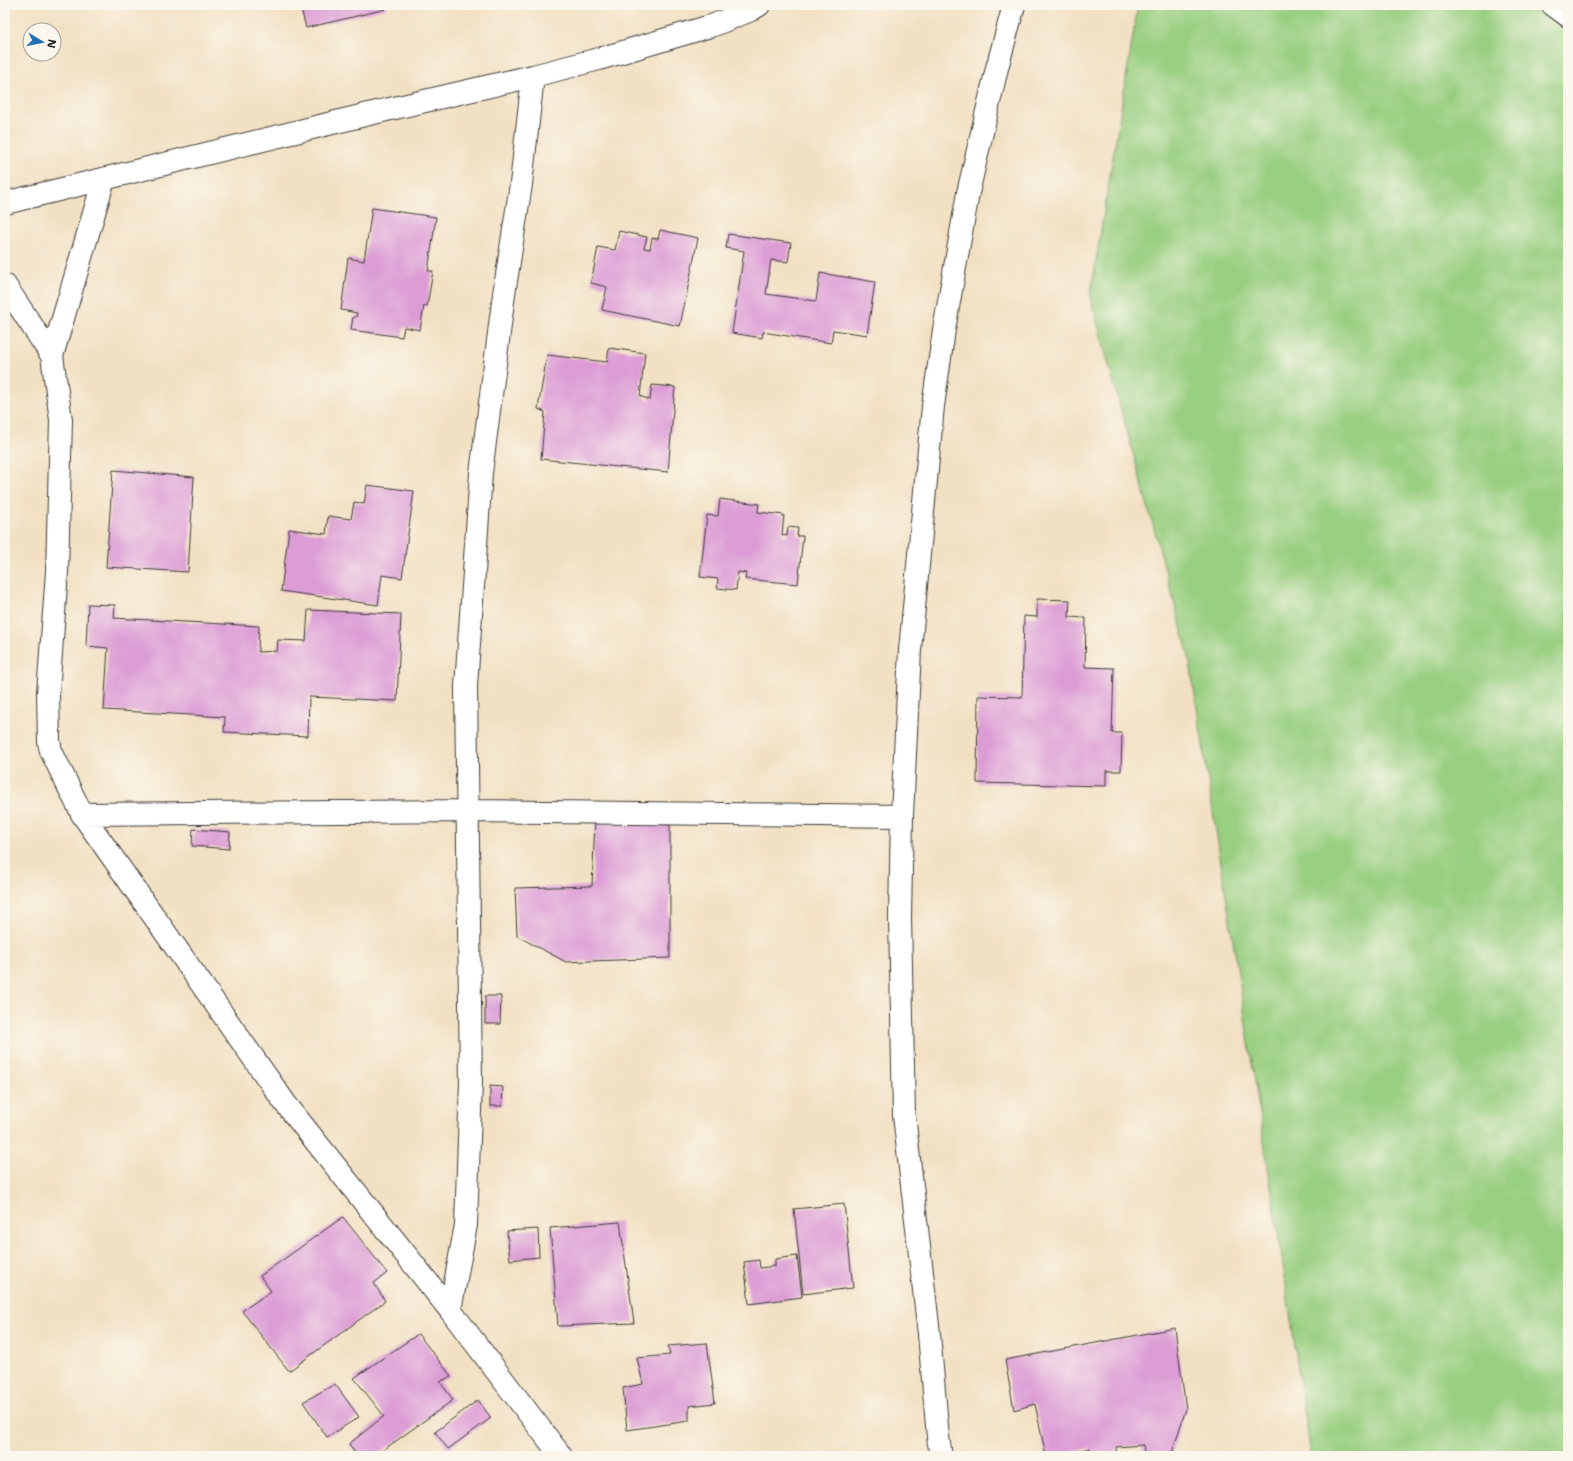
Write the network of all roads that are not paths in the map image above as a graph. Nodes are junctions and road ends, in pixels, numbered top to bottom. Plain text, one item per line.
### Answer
1 (759, 5) edge
2 (1014, 5) edge
3 (1553, 5) edge
4 (1568, 16) edge
5 (533, 76) junction
6 (104, 179) junction
7 (5, 203) edge
8 (5, 284) edge
9 (52, 356) junction
10 (468, 811) junction
11 (82, 814) junction
12 (902, 816) junction
13 (450, 1310) junction
14 (561, 1456) edge
15 (941, 1456) edge

1 - 5 street
2 - 12 street
3 - 4 street
5 - 6 street
5 - 10 street
6 - 7 street
6 - 9 street
8 - 9 street
9 - 11 street
10 - 11 street
10 - 12 street
10 - 13 street
11 - 13 street
12 - 15 street
13 - 14 street

